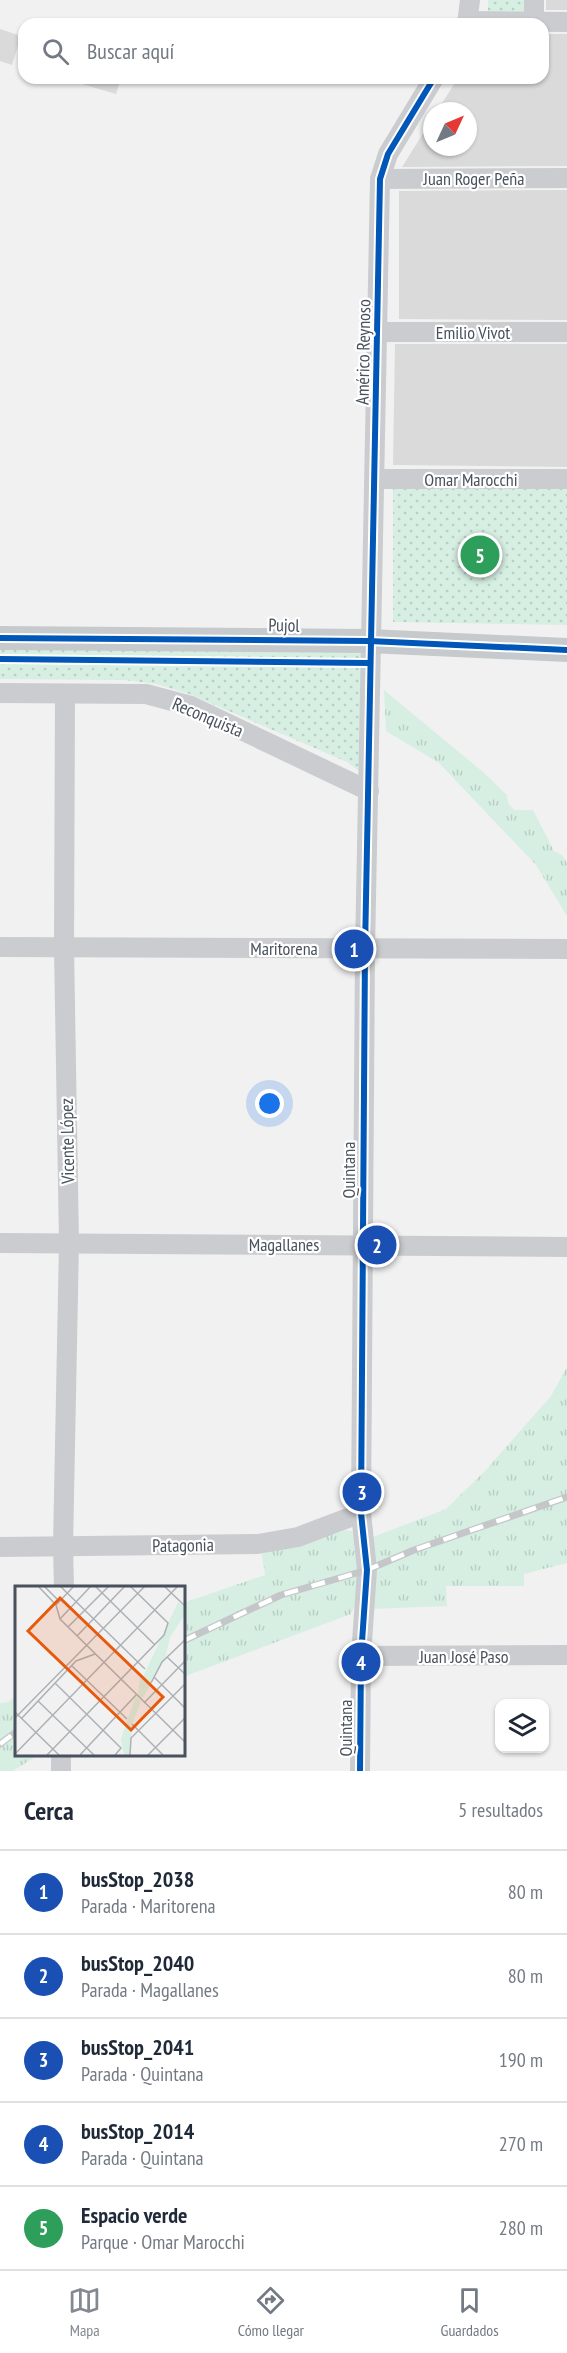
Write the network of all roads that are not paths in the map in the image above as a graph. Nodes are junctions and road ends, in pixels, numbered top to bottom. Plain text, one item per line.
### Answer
1 (470, 0) edge
2 (534, 0) edge
3 (468, 18) edge
4 (534, 18) edge
5 (549, 22) edge
6 (567, 22) edge
7 (430, 84) edge
8 (380, 178) junction
9 (567, 178) edge
10 (378, 332) junction
11 (567, 333) edge
12 (376, 479) junction
13 (567, 479) edge
14 (0, 638) edge
15 (369, 641) junction
16 (567, 650) edge
17 (0, 693) edge
18 (64, 694) junction
19 (369, 791) junction
20 (0, 947) edge
21 (64, 947) junction
22 (365, 949) junction
23 (567, 950) edge
24 (69, 1243) junction
25 (0, 1244) edge
26 (363, 1245) junction
27 (567, 1247) edge
28 (361, 1513) junction
29 (0, 1547) edge
30 (63, 1547) junction
31 (64, 1586) edge
32 (567, 1655) edge
33 (361, 1656) junction
34 (360, 1771) edge

1 - 3 street
2 - 4 street
5 - 6 street
7 - 8 street, Américo Reynoso
8 - 9 street, Juan Roger Peña
8 - 10 street, Américo Reynoso
10 - 11 street, Emilio Vivot
10 - 12 street, Américo Reynoso
12 - 13 street, Omar Marocchi
12 - 15 street, Américo Reynoso
14 - 15 main road, Pujol
15 - 16 main road, Pujol
15 - 19 street, Quintana
17 - 18 street, Reconquista
18 - 19 street, Reconquista
18 - 21 street, Vicente López
19 - 22 street, Quintana
20 - 21 street, Maritorena
21 - 22 street, Maritorena
21 - 24 street, Vicente López
22 - 23 street, Maritorena
22 - 26 street, Quintana
24 - 25 street, Magallanes
24 - 26 street, Magallanes
24 - 30 street, Vicente López
26 - 27 street, Magallanes
26 - 28 street, Quintana
28 - 30 street, Patagonia
28 - 33 street, Quintana
29 - 30 street, Patagonia
30 - 31 street, Vicente López
32 - 33 street, Juan José Paso
33 - 34 street, Quintana

